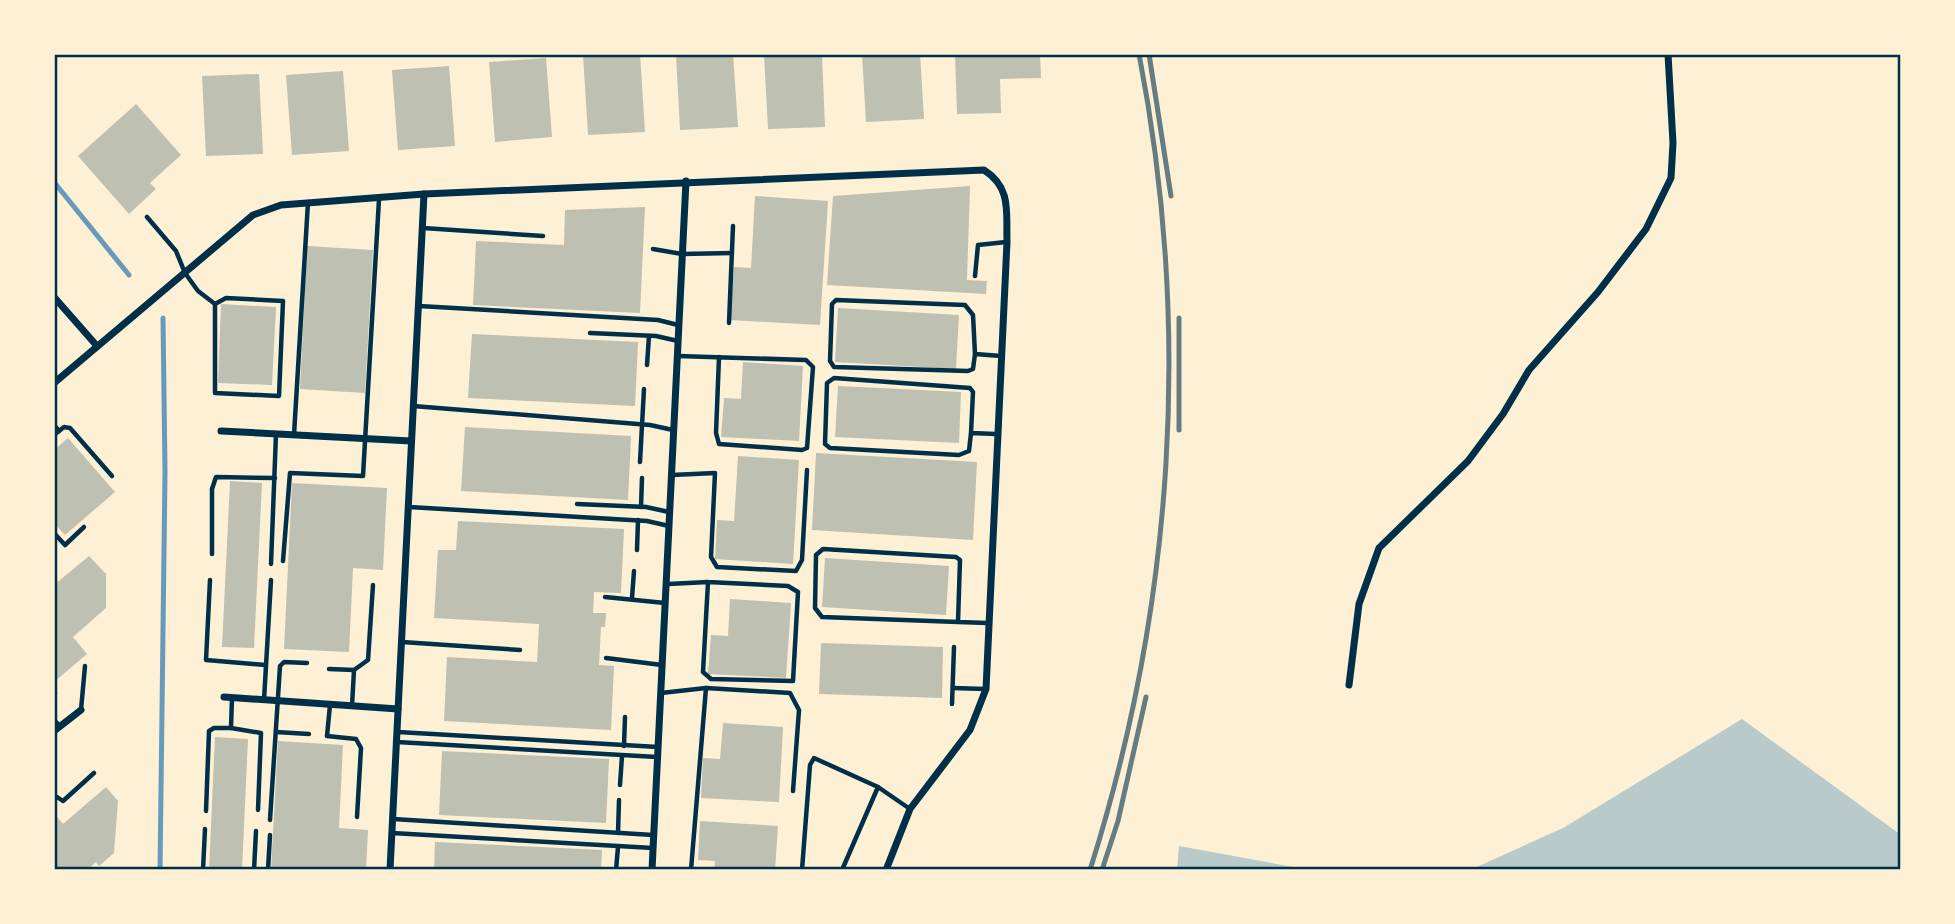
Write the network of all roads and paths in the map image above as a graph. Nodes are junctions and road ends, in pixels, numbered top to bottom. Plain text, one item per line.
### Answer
1 (1668, 54) edge
2 (686, 181) junction
3 (424, 194) junction
4 (379, 199) junction
5 (308, 202) junction
6 (147, 217) dead end
7 (733, 226) dead end
8 (422, 228) junction
9 (543, 236) dead end
10 (1007, 242) junction
11 (653, 248) dead end
12 (732, 253) junction
13 (682, 254) junction
14 (185, 273) junction
15 (975, 276) dead end
16 (54, 297) edge
17 (215, 304) junction
18 (418, 306) junction
19 (729, 323) dead end
20 (678, 325) junction
21 (590, 333) dead end
22 (649, 336) junction
23 (678, 341) junction
24 (97, 346) junction
25 (975, 354) junction
26 (677, 356) junction
27 (1001, 356) junction
28 (719, 357) junction
29 (647, 365) dead end
30 (56, 379) edge
31 (644, 389) dead end
32 (413, 406) junction
33 (54, 425) edge
34 (642, 425) junction
35 (221, 430) dead end
36 (673, 430) junction
37 (57, 433) edge
38 (971, 433) junction
39 (276, 434) junction
40 (996, 434) junction
41 (295, 435) junction
42 (365, 439) junction
43 (411, 441) junction
44 (640, 462) dead end
45 (807, 470) dead end
46 (671, 475) junction
47 (113, 476) dead end
48 (275, 478) junction
49 (642, 478) dead end
50 (577, 503) dead end
51 (408, 507) junction
52 (641, 507) junction
53 (669, 512) junction
54 (638, 520) junction
55 (669, 526) junction
56 (84, 527) dead end
57 (54, 533) edge
58 (637, 550) dead end
59 (212, 554) dead end
60 (283, 561) dead end
61 (271, 564) dead end
62 (634, 571) dead end
63 (209, 580) dead end
64 (271, 580) dead end
65 (708, 582) junction
66 (668, 584) junction
67 (373, 585) dead end
68 (605, 597) dead end
69 (632, 598) junction
70 (665, 604) junction
71 (958, 622) junction
72 (988, 623) junction
73 (401, 642) junction
74 (954, 647) dead end
75 (520, 650) dead end
76 (606, 658) dead end
77 (307, 663) dead end
78 (265, 665) junction
79 (662, 665) junction
80 (85, 666) dead end
81 (328, 669) dead end
82 (354, 670) junction
83 (1349, 685) dead end
84 (706, 688) junction
85 (953, 688) junction
86 (986, 689) junction
87 (661, 693) junction
88 (228, 698) joint
89 (264, 701) junction
90 (278, 702) junction
91 (952, 704) dead end
92 (330, 705) junction
93 (352, 706) junction
94 (398, 709) junction
95 (81, 710) joint
96 (625, 717) dead end
97 (56, 726) edge
98 (231, 728) junction
99 (276, 732) junction
100 (397, 732) junction
101 (309, 734) dead end
102 (396, 742) junction
103 (624, 746) junction
104 (658, 747) junction
105 (622, 756) junction
106 (658, 757) junction
107 (94, 773) dead end
108 (621, 785) dead end
109 (878, 787) junction
110 (793, 790) dead end
111 (54, 795) edge
112 (620, 800) dead end
113 (910, 808) junction
114 (258, 810) dead end
115 (206, 811) dead end
116 (357, 817) dead end
117 (392, 819) junction
118 (270, 820) dead end
119 (205, 829) dead end
120 (256, 831) dead end
121 (391, 833) junction
122 (618, 833) junction
123 (270, 835) dead end
124 (654, 835) junction
125 (618, 847) junction
126 (654, 848) junction
127 (203, 870) edge
128 (254, 870) edge
129 (268, 870) edge
130 (390, 870) edge
131 (617, 870) edge
132 (652, 870) edge
133 (691, 870) edge
134 (802, 870) edge
135 (842, 870) edge
136 (886, 870) edge

1 - 83 street
2 - 3 street
2 - 10 street
2 - 13 street
3 - 4 street
3 - 8 street
4 - 5 street
4 - 42 lane
5 - 14 street
5 - 41 lane
6 - 14 lane
7 - 12 lane
8 - 9 lane
8 - 18 street
10 - 15 lane
10 - 27 street
11 - 13 lane
12 - 13 lane
12 - 19 lane
13 - 20 street
14 - 17 lane
14 - 24 street
16 - 24 street
17 - 17 lane
18 - 20 lane
18 - 32 street
20 - 23 street
21 - 22 lane
22 - 23 lane
22 - 29 lane
23 - 26 street
24 - 30 street
25 - 25 lane
25 - 27 lane
26 - 28 lane
26 - 36 street
27 - 40 street
28 - 28 lane
31 - 34 lane
32 - 34 lane
32 - 43 street
33 - 37 lane
34 - 36 lane
34 - 44 lane
35 - 39 street
36 - 46 street
37 - 47 lane
38 - 38 lane
38 - 40 lane
39 - 41 street
39 - 48 lane
40 - 72 street
41 - 42 street
42 - 43 street
42 - 60 lane
43 - 51 street
45 - 46 lane
46 - 53 street
48 - 59 lane
48 - 61 lane
49 - 52 lane
50 - 52 lane
51 - 54 lane
51 - 73 street
52 - 53 lane
53 - 55 street
54 - 55 lane
54 - 58 lane
55 - 66 street
56 - 57 lane
62 - 69 lane
63 - 78 lane
64 - 78 lane
65 - 65 lane
65 - 66 lane
66 - 70 street
67 - 82 lane
68 - 69 lane
69 - 70 lane
70 - 79 street
71 - 71 lane
71 - 72 lane
72 - 86 street
73 - 75 lane
73 - 94 street
74 - 85 lane
76 - 79 lane
77 - 90 lane
78 - 89 lane
79 - 87 street
80 - 95 lane
81 - 82 lane
82 - 93 lane
84 - 87 lane
84 - 110 lane
84 - 133 lane
85 - 86 lane
85 - 91 lane
86 - 113 street
87 - 104 street
88 - 89 street
88 - 98 lane
89 - 90 street
90 - 92 street
90 - 99 lane
92 - 93 street
92 - 116 lane
93 - 94 street
94 - 100 street
95 - 97 street
96 - 103 lane
98 - 114 lane
98 - 115 lane
99 - 101 lane
99 - 118 lane
100 - 102 street
100 - 103 lane
102 - 105 lane
102 - 117 street
103 - 104 lane
104 - 106 street
105 - 106 lane
105 - 108 lane
106 - 124 street
107 - 111 lane
109 - 113 lane
109 - 134 lane
109 - 135 lane
112 - 122 lane
113 - 136 street
117 - 121 street
117 - 122 lane
119 - 127 lane
120 - 128 lane
121 - 125 lane
121 - 130 street
122 - 124 lane
123 - 129 lane
124 - 126 street
125 - 126 lane
125 - 131 lane
126 - 132 street

